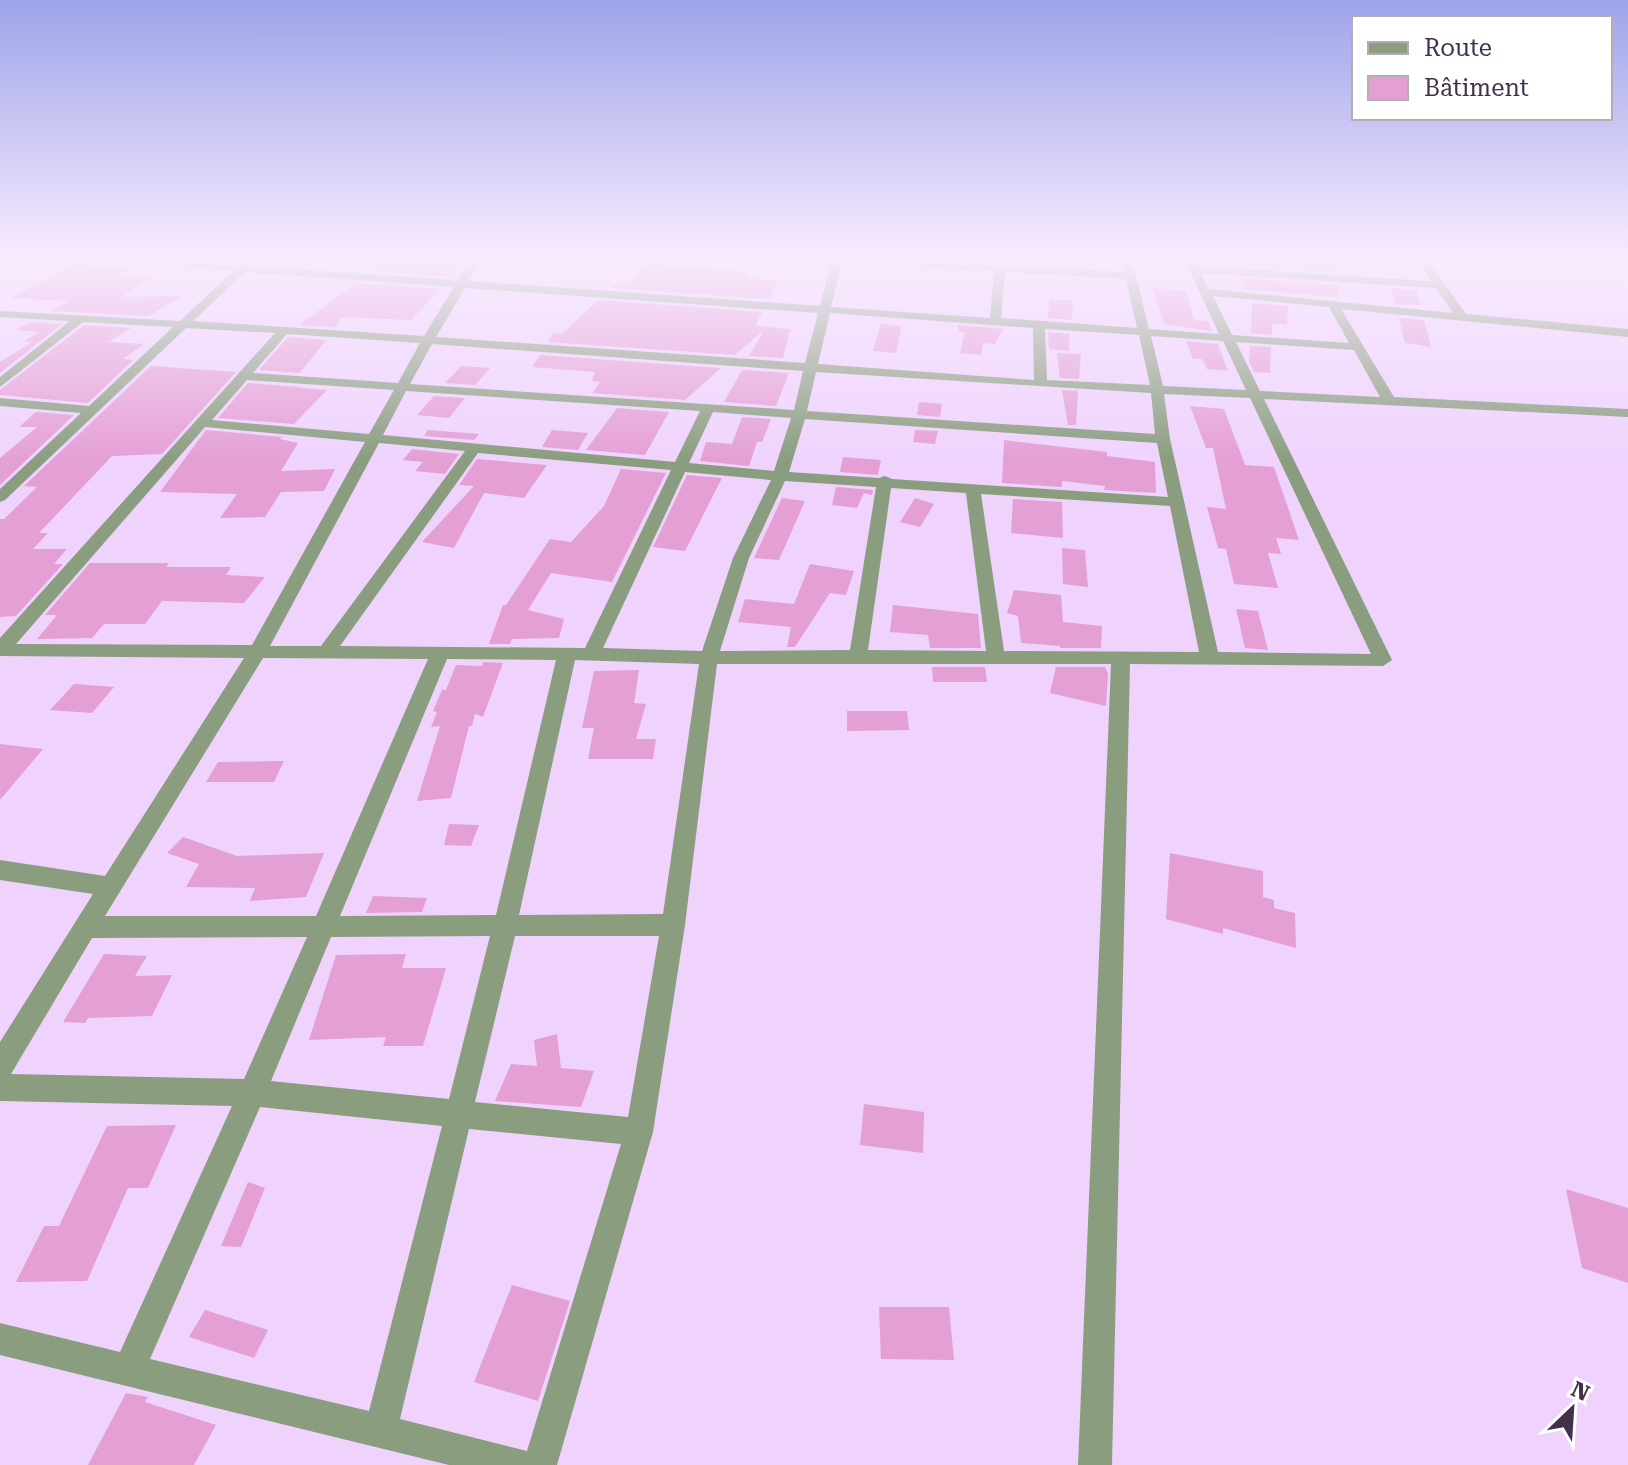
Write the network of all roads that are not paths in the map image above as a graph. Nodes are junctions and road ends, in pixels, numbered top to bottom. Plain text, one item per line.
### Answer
1 (73, 324) edge
2 (172, 324) edge
3 (436, 324) edge
4 (821, 324) edge
5 (1039, 324) edge
6 (1045, 324) edge
7 (1140, 324) edge
8 (1222, 324) edge
9 (1345, 324) edge
10 (1548, 324) edge
11 (183, 325) junction
12 (284, 330) junction
13 (1141, 330) junction
14 (1628, 333) edge
15 (1229, 338) junction
16 (425, 342) junction
17 (1358, 347) junction
18 (811, 367) junction
19 (243, 376) junction
20 (0, 383) edge
21 (1041, 384) junction
22 (400, 387) junction
23 (1157, 388) junction
24 (1257, 394) junction
25 (1389, 400) junction
26 (0, 402) edge
27 (708, 409) junction
28 (92, 410) junction
29 (1628, 413) edge
30 (799, 415) junction
31 (202, 423) junction
32 (373, 437) junction
33 (1163, 439) junction
34 (476, 446) junction
35 (682, 466) junction
36 (780, 476) junction
37 (885, 480) junction
38 (973, 488) junction
39 (0, 497) edge
40 (1178, 502) junction
41 (0, 650) edge
42 (257, 652) junction
43 (326, 652) junction
44 (440, 653) junction
45 (579, 654) junction
46 (858, 656) junction
47 (996, 657) junction
48 (709, 658) junction
49 (1121, 658) junction
50 (1210, 659) junction
51 (0, 870) edge
52 (109, 887) junction
53 (673, 925) junction
54 (323, 926) junction
55 (505, 926) junction
56 (84, 927) junction
57 (0, 1067) edge
58 (0, 1087) edge
59 (252, 1093) junction
60 (459, 1112) junction
61 (639, 1132) junction
62 (0, 1339) edge
63 (129, 1369) junction
64 (381, 1429) junction
65 (520, 1465) edge
66 (540, 1465) edge
67 (1095, 1465) edge

1 - 20 street
2 - 11 street
3 - 16 street
4 - 18 street
5 - 21 street
6 - 13 street
7 - 13 street
8 - 15 street
9 - 17 street
10 - 14 street
11 - 12 street
11 - 28 street
12 - 16 street
12 - 19 street
13 - 15 street
13 - 23 street
15 - 17 street
15 - 24 street
16 - 18 street
16 - 22 street
17 - 25 street
18 - 21 street
18 - 30 street
19 - 22 street
19 - 31 street
21 - 23 street
22 - 27 street
22 - 32 street
23 - 24 street
23 - 33 street
24 - 25 street
24 - 50 street
25 - 29 street
26 - 28 street
27 - 30 street
27 - 35 street
28 - 39 street
30 - 33 street
30 - 36 street
31 - 32 street
31 - 41 street
32 - 34 street
32 - 42 street
33 - 40 street
34 - 35 street
34 - 43 street
35 - 36 street
35 - 45 street
36 - 37 street
36 - 48 street
37 - 38 street
37 - 46 street
38 - 40 street
38 - 47 street
40 - 50 street
41 - 42 street
42 - 43 street
42 - 52 street
43 - 44 street
44 - 45 street
44 - 54 street
45 - 48 street
45 - 55 street
46 - 47 street
46 - 48 street
47 - 49 street
48 - 53 street
49 - 50 street
49 - 67 street
51 - 52 street
52 - 56 street
53 - 55 street
53 - 61 street
54 - 55 street
54 - 56 street
54 - 59 street
55 - 60 street
56 - 57 street
58 - 59 street
59 - 60 street
59 - 63 street
60 - 61 street
60 - 64 street
61 - 66 street
62 - 63 street
63 - 64 street
64 - 65 street

